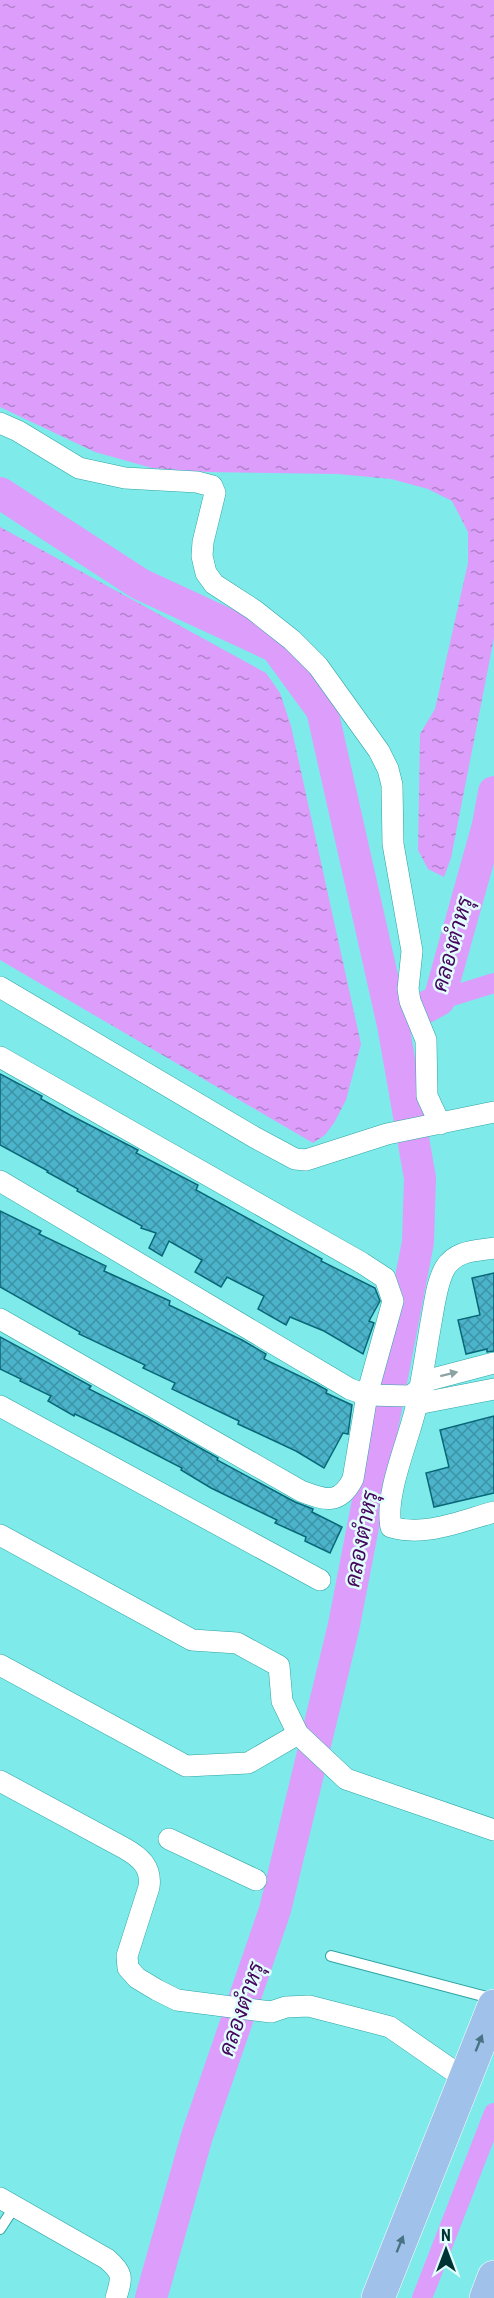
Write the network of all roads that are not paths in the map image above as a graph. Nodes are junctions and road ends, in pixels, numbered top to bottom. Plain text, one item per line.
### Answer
1 (0, 423) edge
2 (0, 987) edge
3 (0, 1057) edge
4 (494, 1112) edge
5 (420, 1128) junction
6 (0, 1181) edge
7 (494, 1248) edge
8 (0, 1319) edge
9 (494, 1363) edge
10 (494, 1389) edge
11 (374, 1396) junction
12 (413, 1396) junction
13 (0, 1406) edge
14 (494, 1512) edge
15 (0, 1535) edge
16 (320, 1580) dead end
17 (0, 1665) edge
18 (298, 1734) junction
19 (0, 1781) edge
20 (494, 1830) edge
21 (146, 1865) junction
22 (256, 1880) dead end
23 (331, 1956) dead end
24 (494, 1999) edge
25 (494, 2006) edge
26 (465, 2079) junction
27 (7, 2202) edge
28 (0, 2229) edge
29 (494, 2277) edge
30 (116, 2298) edge
31 (378, 2298) edge
32 (486, 2298) edge

1 - 5 street
2 - 5 street
3 - 11 street
4 - 5 street
6 - 11 street
7 - 12 street
8 - 11 street
12 -> 9 street
10 - 12 street
11 - 12 street
12 - 14 street
13 - 16 street
15 - 18 street
17 - 18 street
18 - 20 street
19 - 21 street
21 - 22 street
21 - 26 street
23 - 24 lane
26 -> 25 main road
31 -> 26 main road
27 - 28 lane
27 - 30 street
29 - 32 main road

